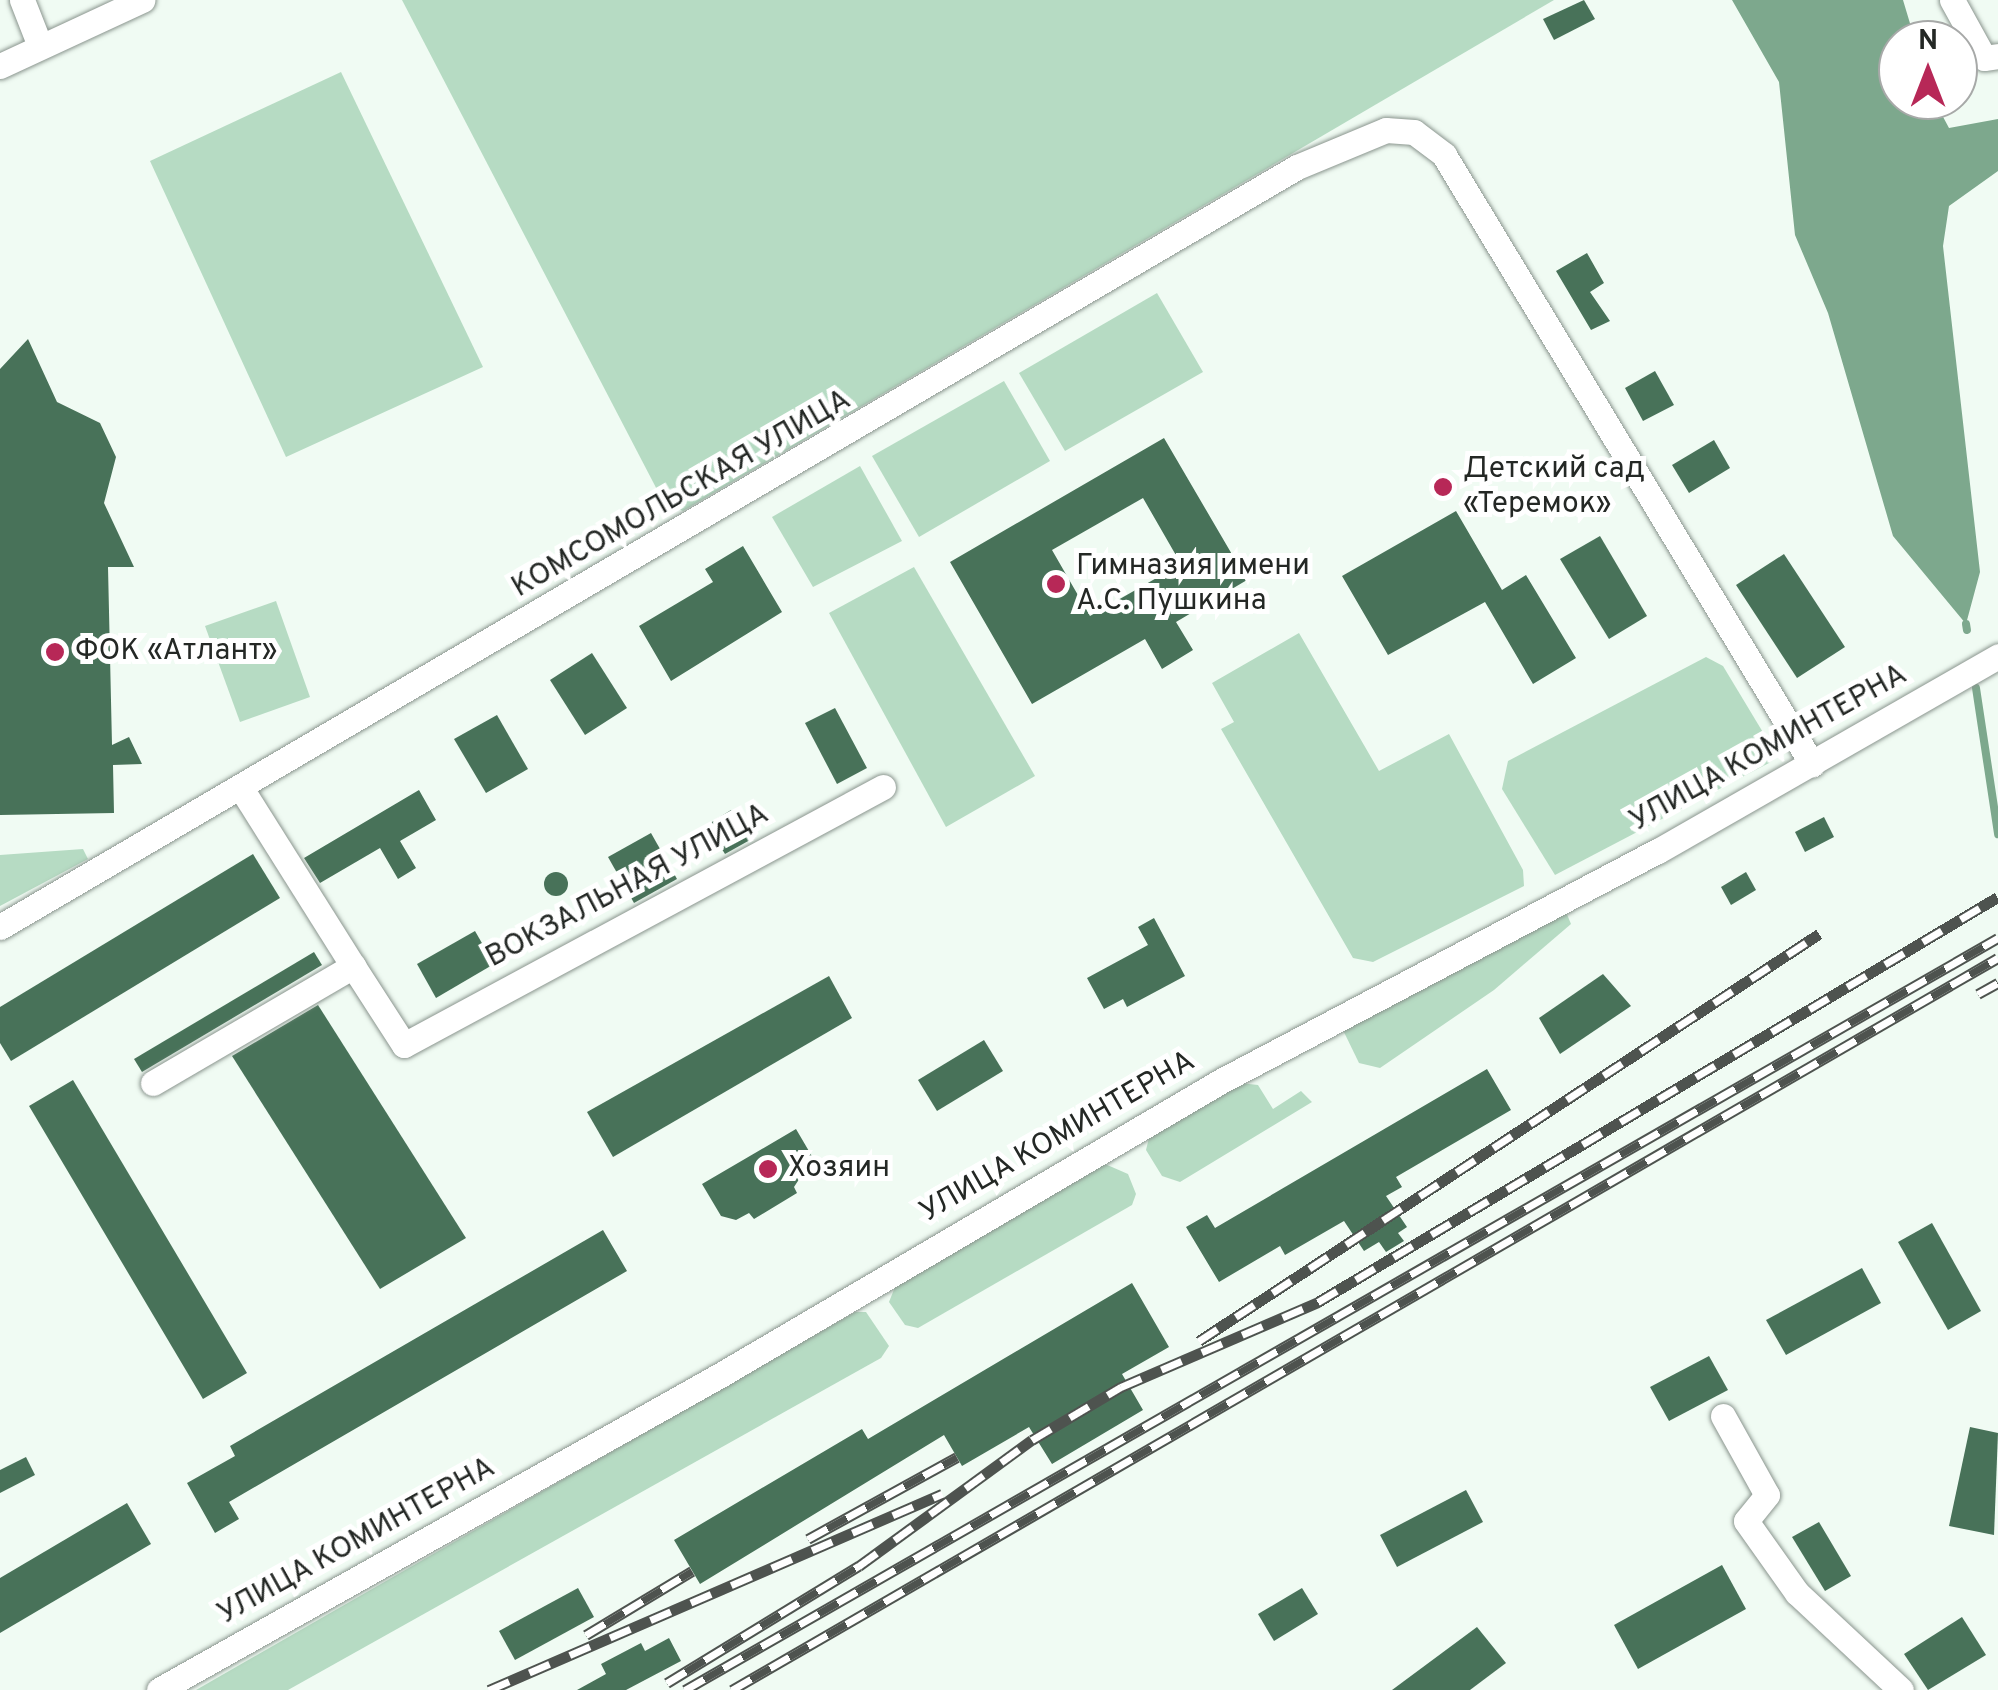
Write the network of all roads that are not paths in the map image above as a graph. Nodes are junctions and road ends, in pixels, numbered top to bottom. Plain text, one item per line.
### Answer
1 (22, 0) edge
2 (142, 0) edge
3 (1952, 0) edge
4 (40, 46) junction
5 (1998, 56) edge
6 (0, 66) edge
7 (1998, 656) edge
8 (1812, 764) junction
9 (882, 787) dead end
10 (242, 790) junction
11 (0, 927) edge
12 (352, 966) junction
13 (153, 1083) dead end
14 (1724, 1416) dead end
15 (159, 1690) edge
16 (1900, 1690) edge

1 - 4 street
2 - 4 street
3 - 5 street
4 - 6 street
7 - 8 street, УЛИЦА КОМИНТЕРНА
8 - 10 street, КОМСОМОЛЬСКАЯ УЛИЦА
8 - 15 street, УЛИЦА КОМИНТЕРНА
9 - 12 street, ВОКЗАЛЬНАЯ УЛИЦА
10 - 11 street, КОМСОМОЛЬСКАЯ УЛИЦА
10 - 12 street
12 - 13 street
14 - 16 street

